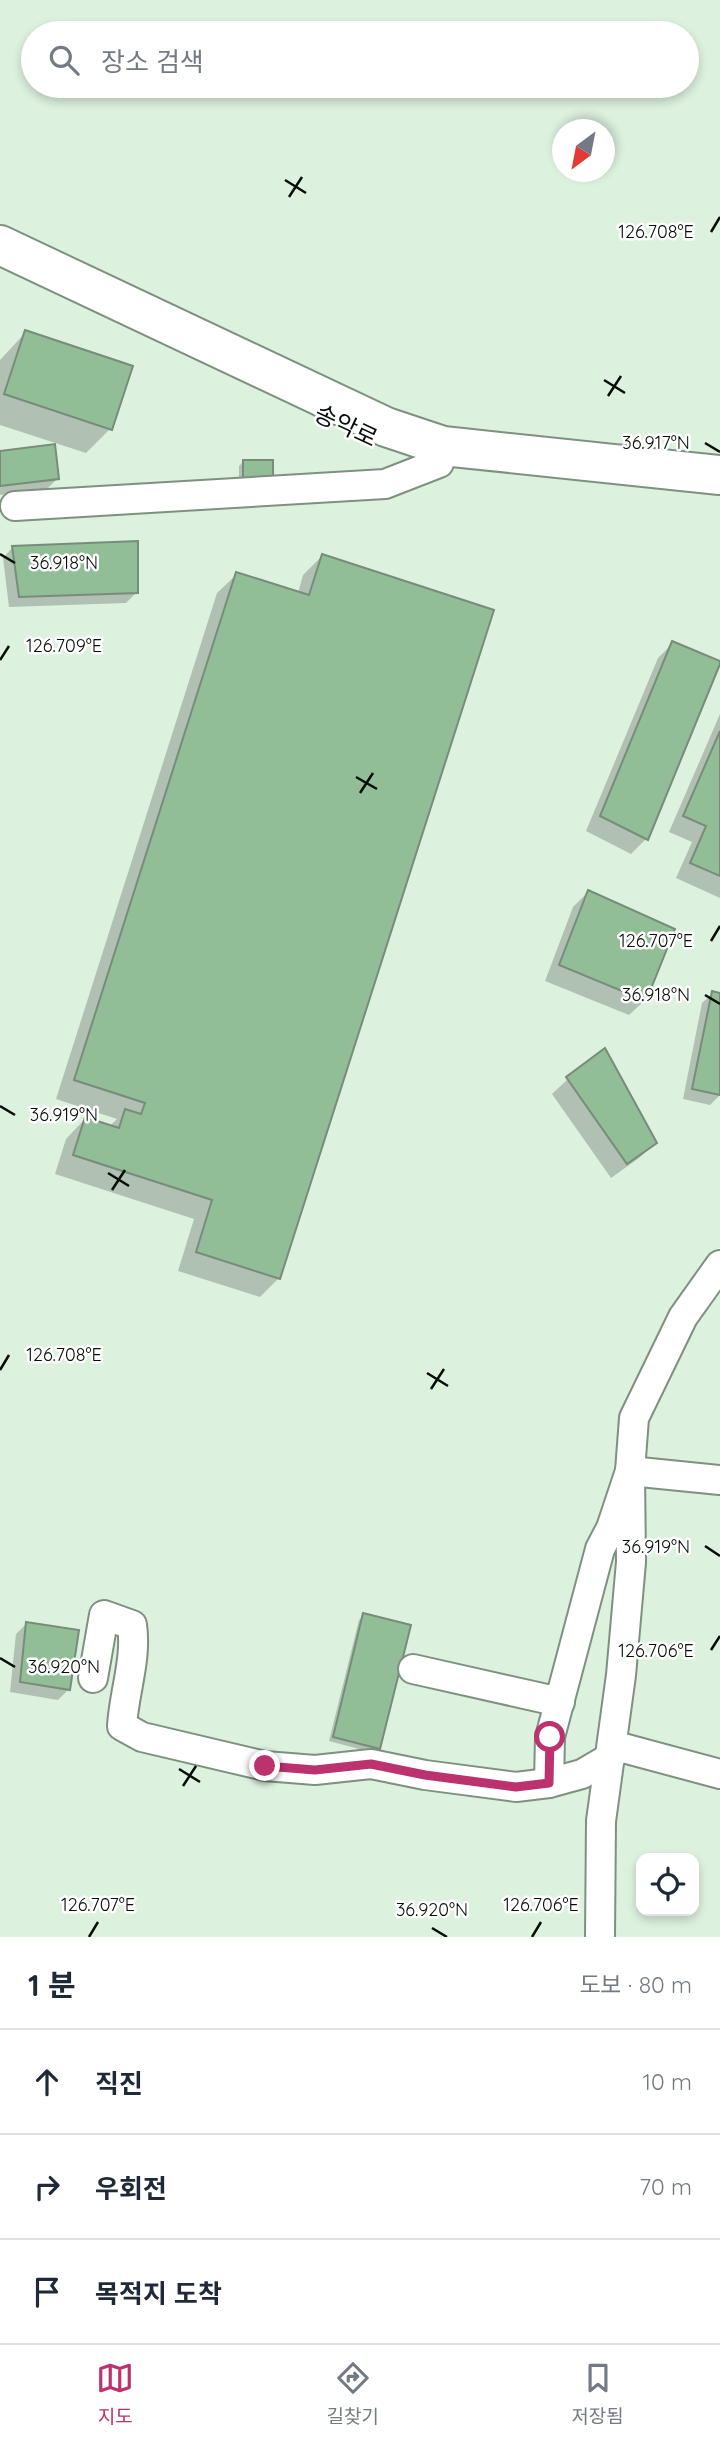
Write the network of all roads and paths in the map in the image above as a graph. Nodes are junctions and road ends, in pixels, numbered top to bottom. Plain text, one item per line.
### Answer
1 (0, 245) edge
2 (0, 262) edge
3 (439, 463) junction
4 (720, 475) edge
5 (720, 490) edge
6 (15, 506) dead end
7 (720, 1265) edge
8 (630, 1471) junction
9 (720, 1480) edge
10 (413, 1669) dead end
11 (93, 1678) dead end
12 (560, 1702) junction
13 (612, 1751) junction
14 (720, 1774) edge
15 (549, 1783) junction
16 (600, 1937) edge

1 - 4 main road
2 - 3 main road, 송악로
3 - 5 main road, 송악로
3 - 6 street
7 - 8 street
8 - 9 street
8 - 12 street
8 - 13 street
10 - 12 street
11 - 15 street
12 - 15 street
13 - 14 street
13 - 15 street
13 - 16 street

